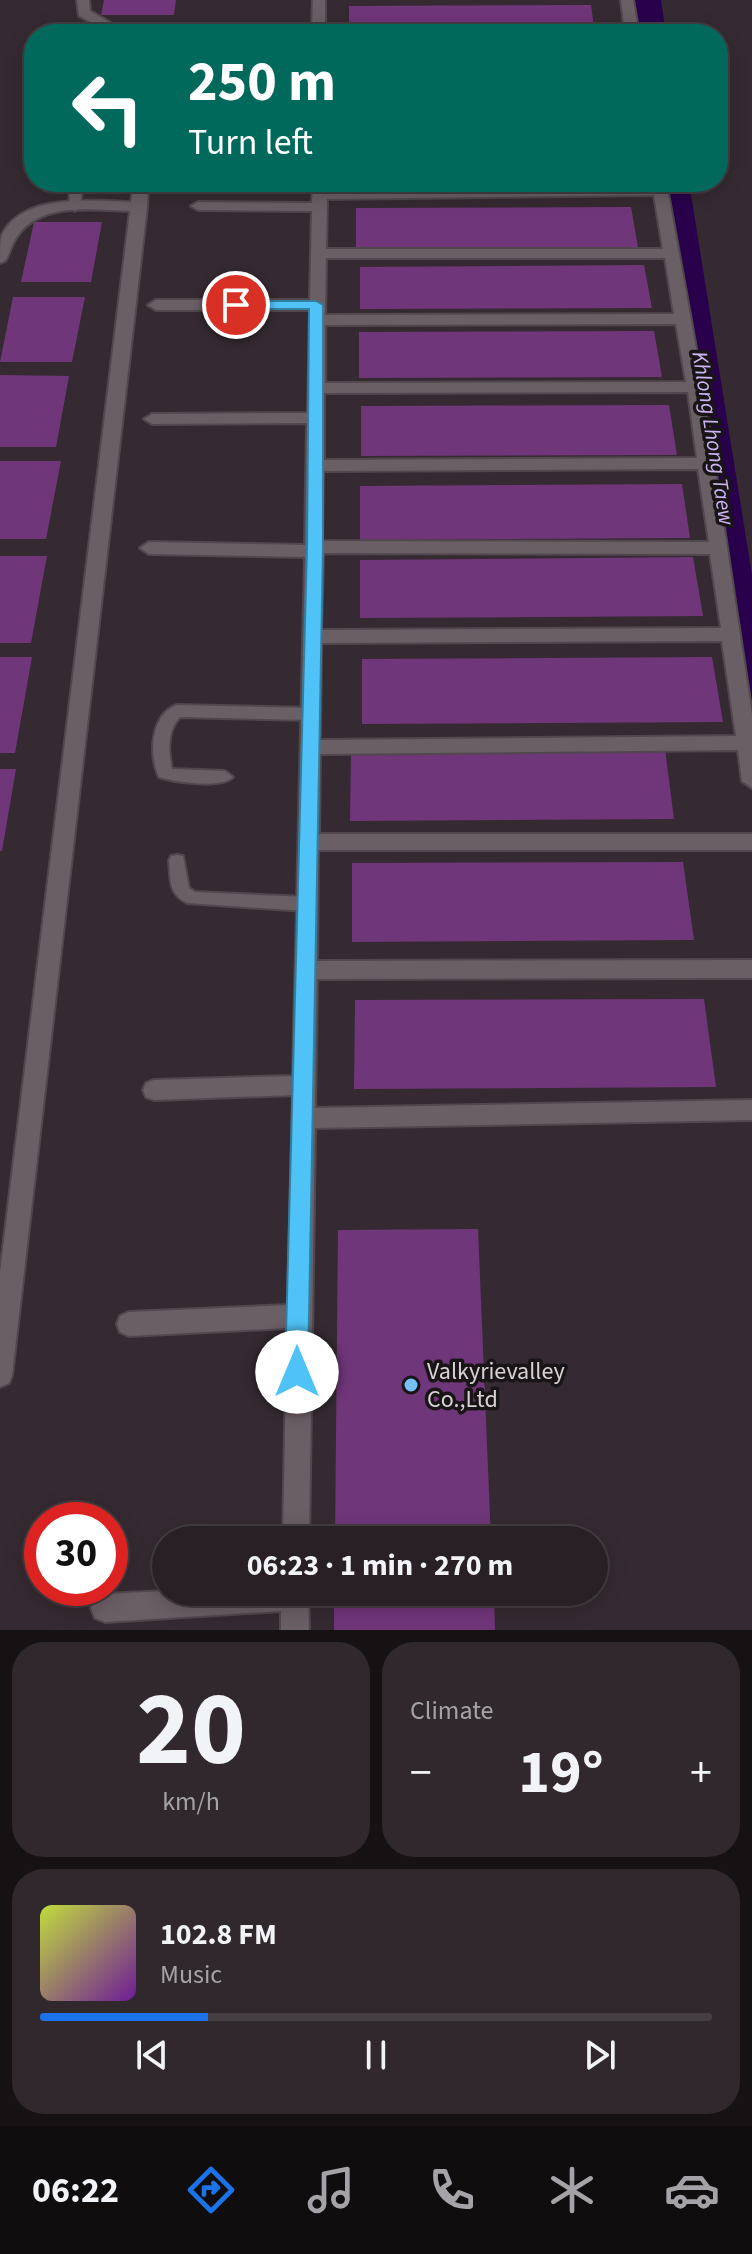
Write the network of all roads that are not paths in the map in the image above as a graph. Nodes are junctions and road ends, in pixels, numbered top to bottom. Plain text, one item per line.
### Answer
1 (83, 0) edge
2 (319, 0) edge
3 (627, 0) edge
4 (104, 24) edge
5 (318, 24) edge
6 (631, 24) edge
7 (76, 192) edge
8 (141, 192) edge
9 (434, 192) edge
10 (661, 192) edge
11 (321, 195) edge
12 (198, 206) dead end
13 (75, 207) junction
14 (140, 207) junction
15 (320, 253) junction
16 (671, 254) junction
17 (0, 258) edge
18 (156, 305) dead end
19 (316, 312) junction
20 (681, 319) junction
21 (695, 387) junction
22 (316, 388) junction
23 (315, 418) junction
24 (152, 419) dead end
25 (706, 463) junction
26 (316, 466) junction
27 (149, 548) dead end
28 (717, 548) junction
29 (315, 549) junction
30 (729, 634) junction
31 (312, 637) junction
32 (311, 714) junction
33 (746, 743) junction
34 (310, 747) junction
35 (225, 777) dead end
36 (752, 781) edge
37 (308, 842) junction
38 (752, 842) edge
39 (177, 861) dead end
40 (306, 904) junction
41 (752, 969) edge
42 (305, 970) junction
43 (302, 1085) junction
44 (154, 1090) dead end
45 (752, 1110) edge
46 (302, 1118) junction
47 (297, 1316) junction
48 (129, 1324) dead end
49 (0, 1375) edge
50 (296, 1526) edge
51 (152, 1605) edge
52 (295, 1606) edge
53 (105, 1608) dead end
54 (295, 1630) edge

1 - 4 street
2 - 5 street
3 - 6 street
7 - 13 lane
8 - 14 street
9 - 11 street
10 - 16 street
11 - 12 street
11 - 15 street
13 - 14 street
13 - 17 street
14 - 49 street
15 - 16 street
15 - 19 street
16 - 20 street
18 - 19 street
19 - 20 street
19 - 22 street
20 - 21 street
21 - 22 street
21 - 25 street
22 - 23 street
23 - 24 street
23 - 26 street
25 - 26 street
25 - 28 street
26 - 29 street
27 - 29 street
28 - 29 street
28 - 30 street
29 - 31 street
30 - 31 street
30 - 33 street
31 - 32 street
32 - 34 street
32 - 35 lane
33 - 34 street
33 - 36 street
34 - 37 street
37 - 38 street
37 - 40 street
39 - 40 lane
40 - 42 street
41 - 42 street
42 - 43 street
43 - 44 street
43 - 46 street
45 - 46 street
46 - 47 street
47 - 48 street
47 - 50 street
51 - 53 street
52 - 54 street

